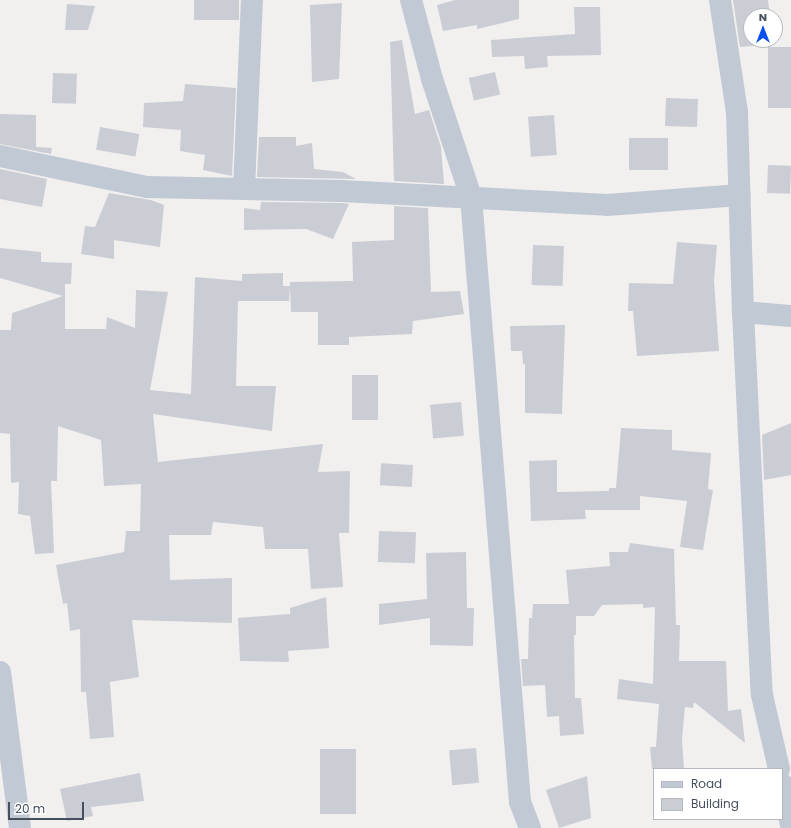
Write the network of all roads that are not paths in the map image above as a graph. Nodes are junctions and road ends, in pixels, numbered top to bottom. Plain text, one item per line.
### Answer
1 (252, 0) edge
2 (411, 0) edge
3 (720, 0) edge
4 (0, 156) edge
5 (244, 189) junction
6 (740, 195) junction
7 (472, 197) junction
8 (742, 312) junction
9 (791, 316) edge
10 (0, 672) edge
11 (6, 762) edge
12 (779, 768) edge
13 (783, 789) edge
14 (791, 825) edge
15 (20, 828) edge
16 (530, 828) edge

1 - 5 street
2 - 7 street
3 - 6 street
4 - 5 street
5 - 7 street
6 - 7 street
6 - 8 street
7 - 16 street
8 - 9 street
8 - 12 street
10 - 11 street
11 - 15 street
13 - 14 street

